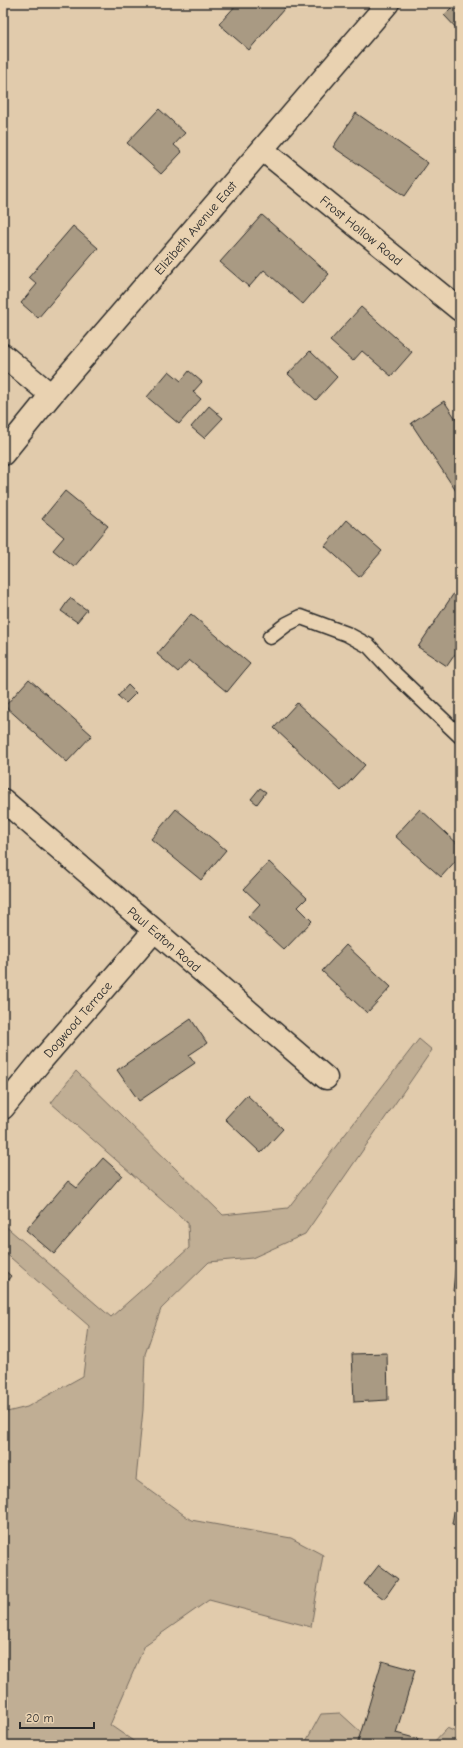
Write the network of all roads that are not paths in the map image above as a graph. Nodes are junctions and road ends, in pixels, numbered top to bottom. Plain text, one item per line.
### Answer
1 (388, 3) edge
2 (263, 150) junction
3 (460, 310) edge
4 (3, 355) edge
5 (51, 395) junction
6 (3, 454) edge
7 (270, 637) dead end
8 (460, 736) edge
9 (3, 800) edge
10 (154, 931) junction
11 (326, 1078) dead end
12 (3, 1108) edge

1 - 2 street, Elizibeth Avenue East
2 - 3 street, Frost Hollow Road
2 - 5 street, Elizibeth Avenue East
4 - 5 street
5 - 6 street, Elizibeth Avenue East
7 - 8 lane
9 - 10 street, Paul Eaton Road
10 - 11 street, Paul Eaton Road
10 - 12 street, Dogwood Terrace

